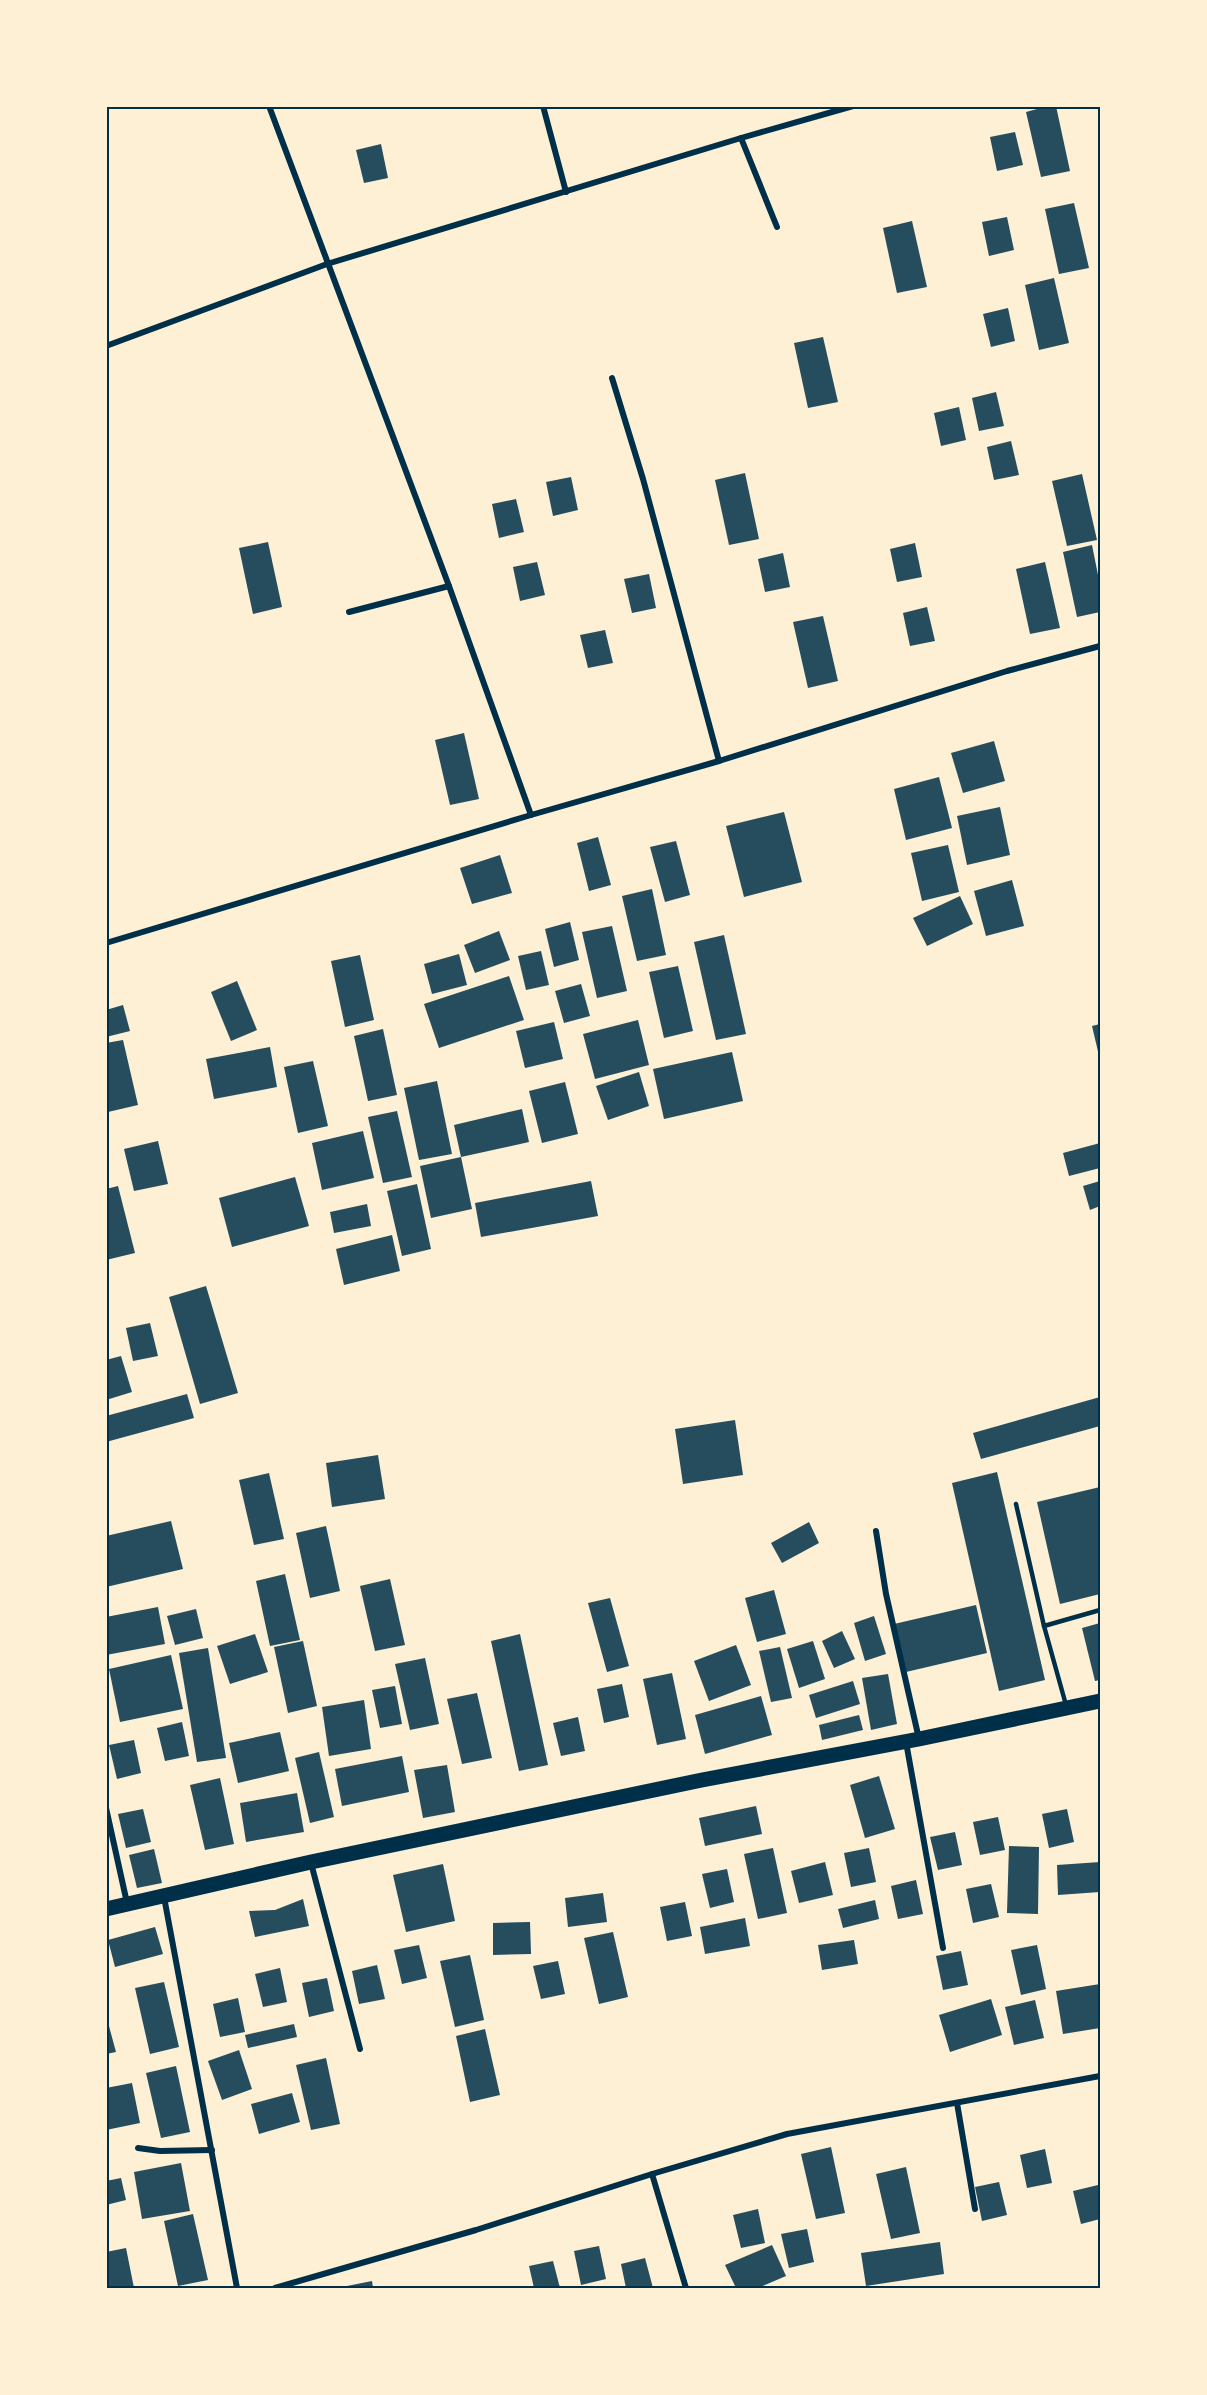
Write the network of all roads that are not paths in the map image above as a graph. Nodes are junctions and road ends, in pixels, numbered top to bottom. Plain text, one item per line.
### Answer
1 (269, 106) edge
2 (543, 106) edge
3 (853, 106) edge
4 (741, 138) junction
5 (566, 192) junction
6 (777, 227) dead end
7 (327, 264) junction
8 (106, 346) edge
9 (612, 378) dead end
10 (449, 586) junction
11 (349, 612) dead end
12 (1101, 646) edge
13 (718, 761) junction
14 (531, 815) junction
15 (106, 943) edge
16 (1016, 1504) dead end
17 (876, 1531) dead end
18 (1101, 1610) edge
19 (1044, 1626) junction
20 (1101, 1701) edge
21 (1067, 1708) junction
22 (913, 1741) junction
23 (106, 1808) edge
24 (311, 1862) junction
25 (164, 1895) junction
26 (128, 1903) junction
27 (106, 1909) edge
28 (943, 1948) dead end
29 (360, 2049) dead end
30 (1101, 2076) edge
31 (957, 2103) junction
32 (138, 2148) dead end
33 (212, 2150) junction
34 (652, 2174) junction
35 (975, 2209) dead end
36 (237, 2289) edge
37 (275, 2289) edge
38 (686, 2289) edge

1 - 7 street
2 - 5 street
3 - 4 street
4 - 5 street
4 - 6 street
5 - 7 street
7 - 8 street
7 - 10 street
9 - 13 street
10 - 11 street
10 - 14 street
12 - 13 street
13 - 14 street
14 - 15 street
16 - 19 lane
17 - 22 street
18 - 19 lane
19 - 21 lane
20 - 21 main road
21 - 22 main road
22 - 24 main road
22 - 28 street
23 - 26 street
24 - 25 main road
24 - 29 street
25 - 26 main road
25 - 33 street
26 - 27 main road
30 - 31 street
31 - 34 street
31 - 35 street
32 - 33 street
33 - 36 street
34 - 37 street
34 - 38 street

